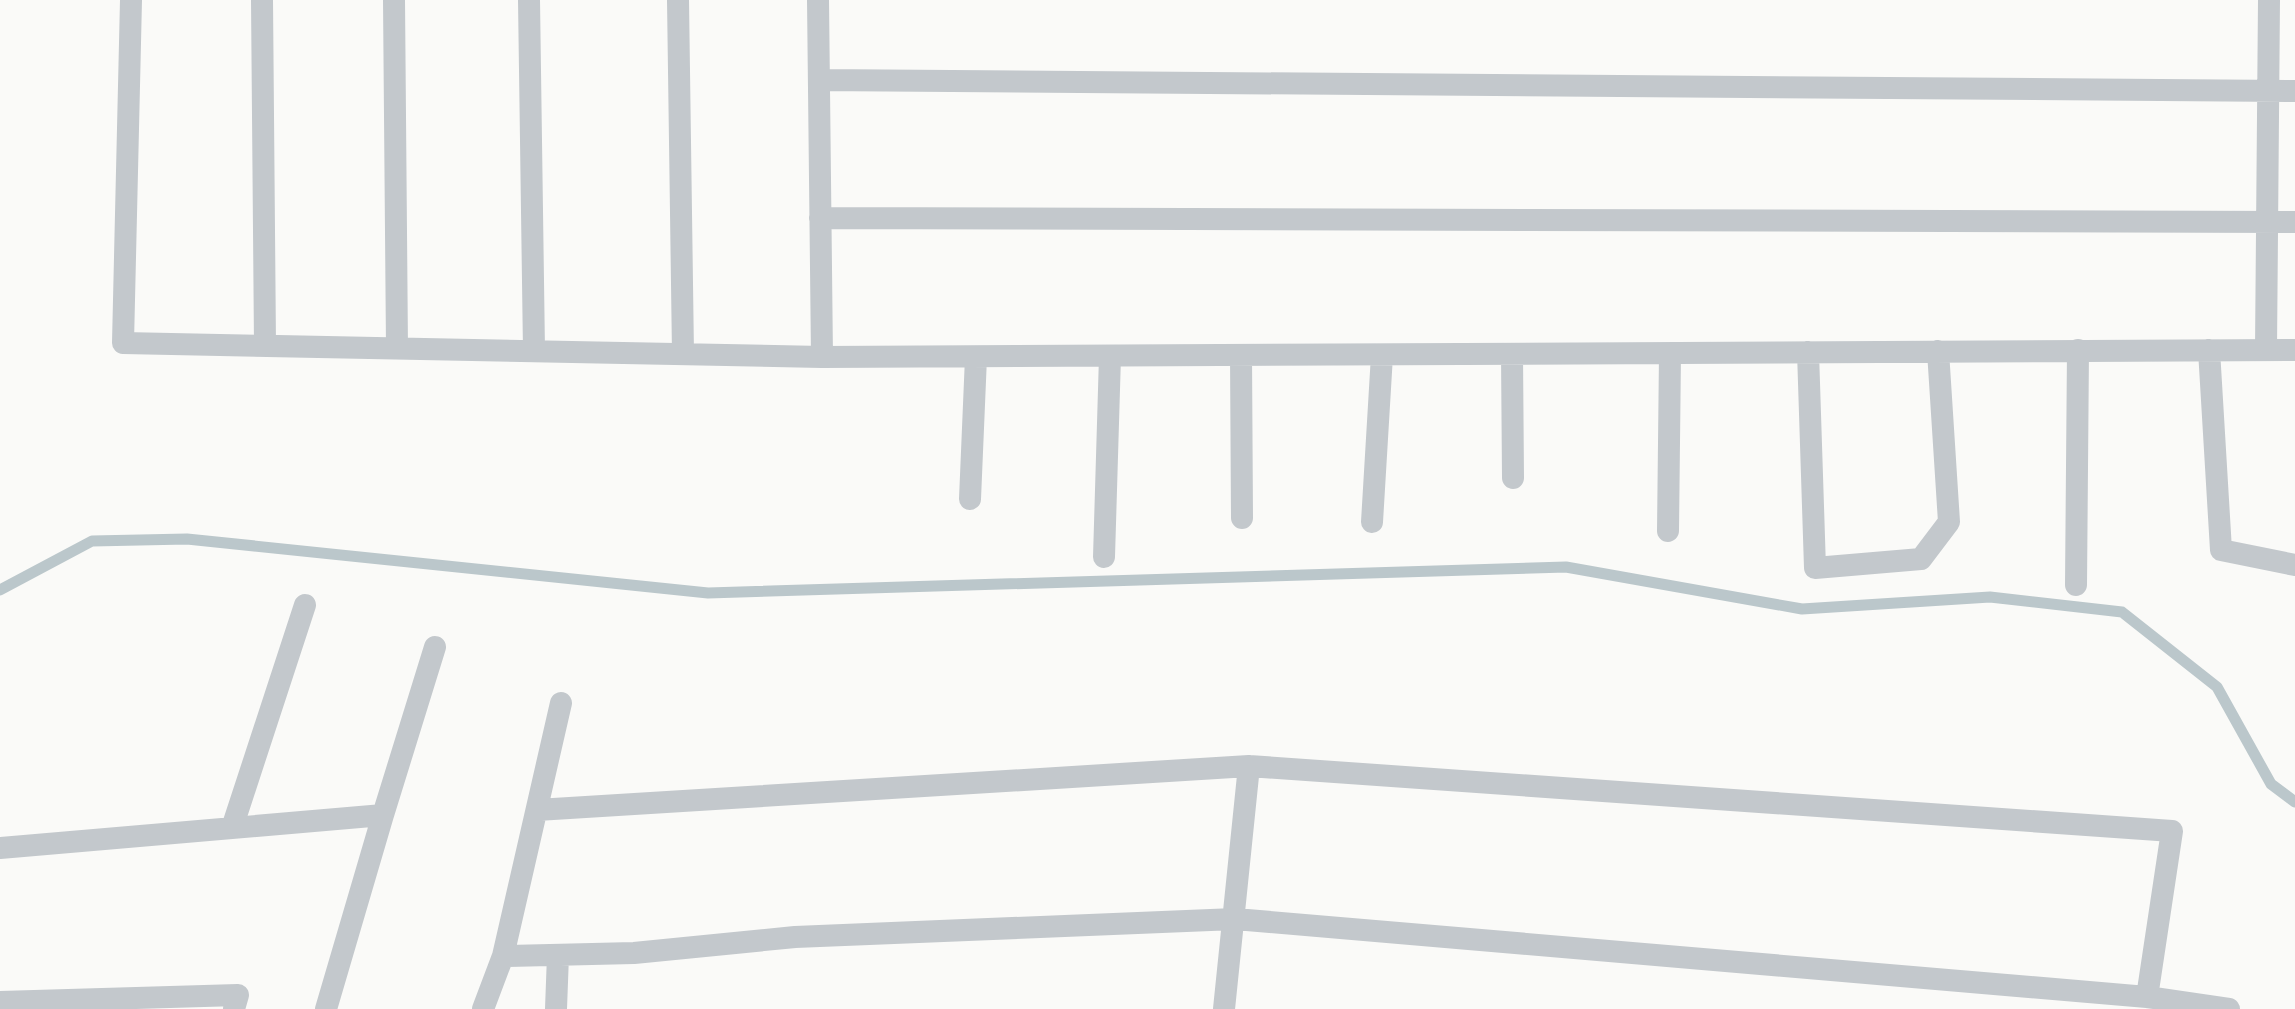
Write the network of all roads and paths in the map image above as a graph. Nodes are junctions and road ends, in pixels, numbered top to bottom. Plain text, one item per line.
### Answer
1 (131, 0) edge
2 (262, 0) edge
3 (394, 0) edge
4 (529, 0) edge
5 (678, 0) edge
6 (818, 0) edge
7 (2269, 0) edge
8 (819, 80) junction
9 (2268, 91) junction
10 (2295, 91) edge
11 (820, 218) junction
12 (2295, 222) edge
13 (2267, 223) junction
14 (265, 346) junction
15 (397, 348) junction
16 (2266, 349) junction
17 (2078, 350) junction
18 (2209, 350) junction
19 (2295, 350) edge
20 (534, 351) junction
21 (1938, 351) junction
22 (1808, 352) junction
23 (683, 354) junction
24 (1670, 354) junction
25 (1241, 355) junction
26 (1512, 355) junction
27 (1110, 356) junction
28 (1382, 356) junction
29 (822, 357) junction
30 (976, 357) junction
31 (1513, 478) dead end
32 (970, 499) dead end
33 (1242, 518) dead end
34 (1372, 522) dead end
35 (1668, 531) dead end
36 (1104, 558) dead end
37 (2295, 565) edge
38 (2076, 585) dead end
39 (305, 605) dead end
40 (435, 647) dead end
41 (561, 703) dead end
42 (1249, 766) junction
43 (537, 810) junction
44 (383, 815) junction
45 (232, 828) junction
46 (0, 848) edge
47 (1235, 919) junction
48 (558, 955) junction
49 (503, 956) junction
50 (2147, 997) junction
51 (0, 1002) edge
52 (234, 1009) edge
53 (326, 1009) edge
54 (483, 1009) edge
55 (556, 1009) edge
56 (1224, 1009) edge
57 (2229, 1009) edge

1 - 14 street
2 - 14 street
3 - 15 street
4 - 20 street
5 - 23 street
6 - 8 street
7 - 9 street
8 - 9 street
8 - 11 street
9 - 10 street
9 - 13 street
11 - 13 street
11 - 29 street
12 - 13 street
13 - 16 street
14 - 15 street
15 - 20 street
16 - 18 street
16 - 19 street
17 - 18 street
17 - 21 street
17 - 38 street
18 - 37 street
20 - 23 street
21 - 22 street
21 - 22 street
22 - 24 street
23 - 29 street
24 - 26 street
24 - 35 street
25 - 27 street
25 - 28 street
25 - 33 street
26 - 28 street
26 - 31 street
27 - 30 street
27 - 36 street
28 - 34 street
29 - 30 street
30 - 32 street
39 - 45 street
40 - 44 street
41 - 43 street
42 - 43 street
42 - 47 street
42 - 50 street
43 - 49 street
44 - 45 street
44 - 53 street
45 - 46 street
47 - 48 street
47 - 50 street
47 - 56 street
48 - 49 street
48 - 55 street
49 - 54 street
50 - 57 street
51 - 52 street

